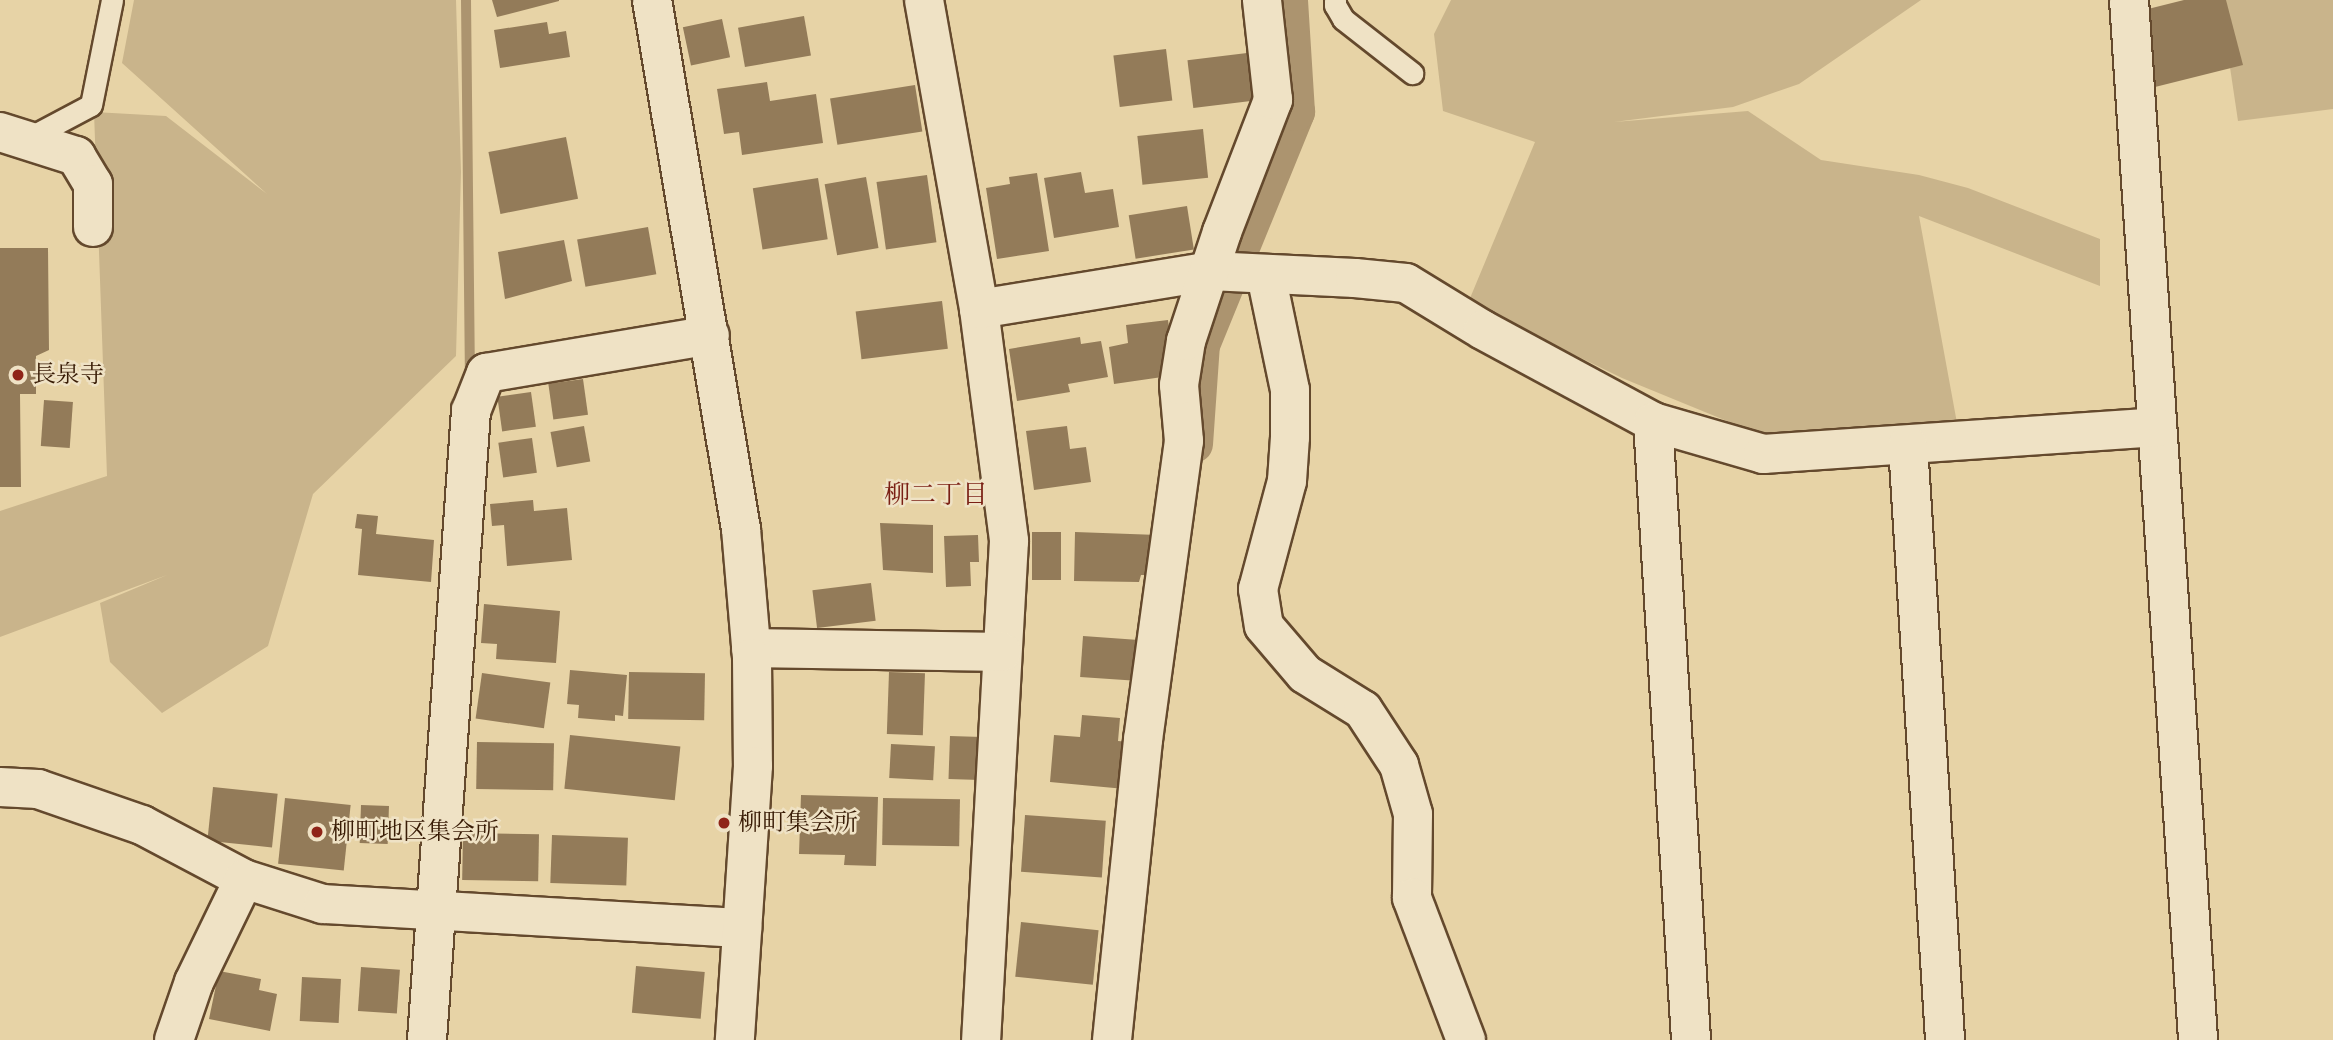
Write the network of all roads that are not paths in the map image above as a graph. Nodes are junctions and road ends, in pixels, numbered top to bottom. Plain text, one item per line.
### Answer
1 (112, 0) edge
2 (652, 0) edge
3 (925, 0) edge
4 (1262, 0) edge
5 (1335, 0) edge
6 (2129, 0) edge
7 (1412, 73) dead end
8 (14, 135) edge
9 (93, 227) dead end
10 (1210, 271) junction
11 (1266, 275) junction
12 (979, 309) junction
13 (710, 335) junction
14 (1653, 422) junction
15 (2157, 427) junction
16 (1908, 444) junction
17 (751, 648) junction
18 (1003, 652) junction
19 (0, 787) edge
20 (244, 879) junction
21 (434, 913) junction
22 (742, 928) junction
23 (174, 1040) edge
24 (427, 1040) edge
25 (735, 1040) edge
26 (981, 1040) edge
27 (1112, 1040) edge
28 (1466, 1040) edge
29 (1691, 1040) edge
30 (1945, 1040) edge
31 (2198, 1040) edge

1 - 8 lane
2 - 13 street
3 - 12 street
4 - 10 street
5 - 7 lane
6 - 15 street
8 - 9 street
10 - 11 street
10 - 12 street
10 - 27 street
11 - 14 street
11 - 28 street
12 - 18 street
13 - 17 street
13 - 21 street
14 - 16 street
14 - 29 street
15 - 16 street
15 - 31 street
16 - 30 street
17 - 18 street
17 - 22 street
18 - 26 street
19 - 20 street
20 - 21 street
20 - 23 street
21 - 22 street
21 - 24 street
22 - 25 street

